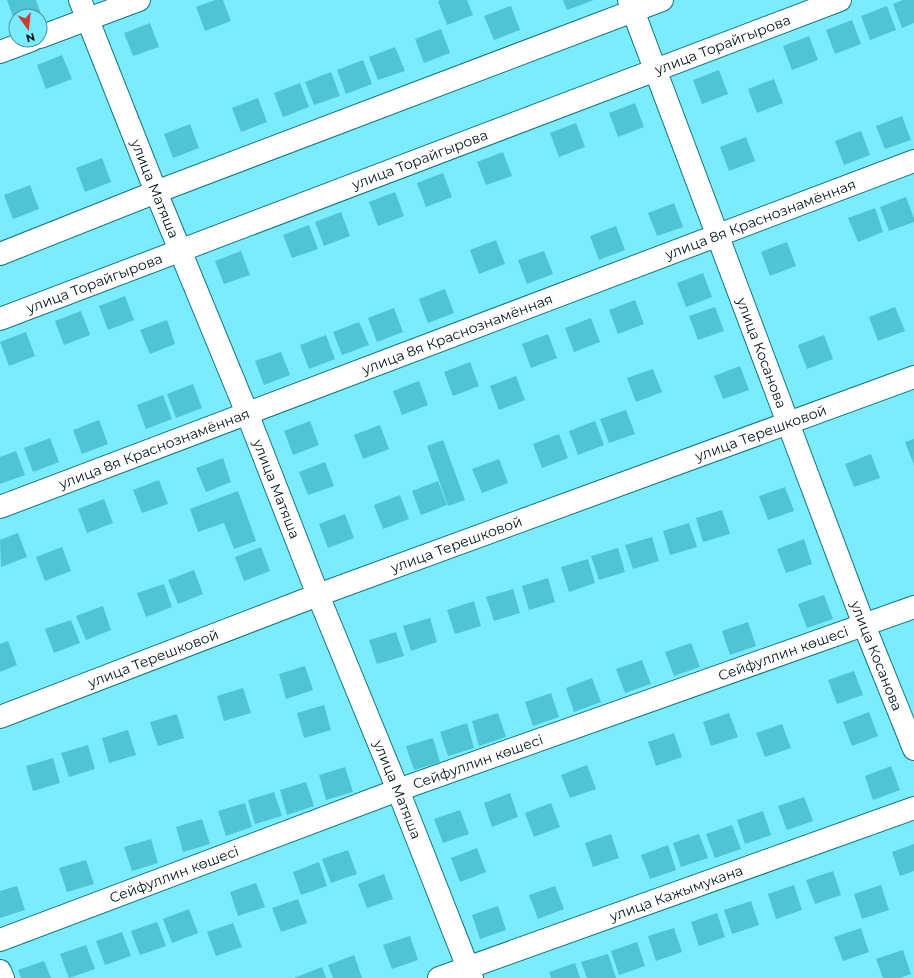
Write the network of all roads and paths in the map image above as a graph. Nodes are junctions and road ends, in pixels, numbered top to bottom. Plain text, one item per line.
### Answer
1 (138, 0) edge
2 (662, 0) edge
3 (840, 0) edge
4 (631, 5) edge
5 (84, 10) edge
6 (48, 32) edge
7 (11, 48) edge
8 (0, 52) edge
9 (655, 70) junction
10 (914, 161) edge
11 (156, 192) junction
12 (718, 235) junction
13 (180, 249) junction
14 (0, 254) edge
15 (0, 319) edge
16 (914, 376) edge
17 (247, 413) junction
18 (788, 422) junction
19 (0, 507) edge
20 (318, 595) junction
21 (914, 607) edge
22 (864, 625) junction
23 (0, 717) edge
24 (914, 749) edge
25 (398, 790) junction
26 (914, 808) edge
27 (0, 940) edge
28 (0, 971) edge
29 (470, 973) edge
30 (3, 978) edge
31 (439, 978) edge

1 - 5 street
2 - 4 street
3 - 9 street, улица Торайгырова
4 - 9 street, улица Косанова
4 - 11 street
5 - 6 street
5 - 11 street, улица Матяша
7 - 8 street
9 - 12 street, улица Косанова
9 - 13 street, улица Торайгырова
10 - 12 street, улица 8я Краснознамённая
11 - 13 street, улица Матяша
11 - 14 street
12 - 17 street, улица 8я Краснознамённая
12 - 18 street, улица Косанова
13 - 15 street, улица Торайгырова
13 - 17 street, улица Матяша
16 - 18 street, улица Терешковой
17 - 19 street, улица 8я Краснознамённая
17 - 20 street, улица Матяша
18 - 20 street, улица Терешковой
18 - 22 street, улица Косанова
20 - 23 street, улица Терешковой
20 - 25 street, улица Матяша
21 - 22 street, Сейфуллин көшесі
22 - 24 street, улица Косанова
22 - 25 street, Сейфуллин көшесі
25 - 27 street, Сейфуллин көшесі
25 - 29 street, улица Матяша
26 - 29 street, улица Кажымукана
28 - 30 street
29 - 31 street, улица Кажымукана

